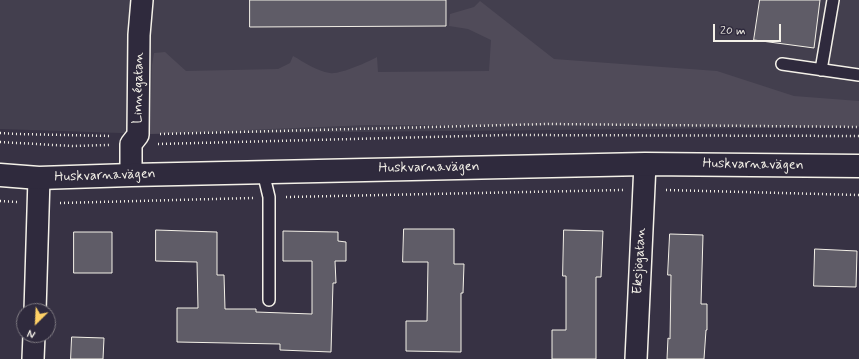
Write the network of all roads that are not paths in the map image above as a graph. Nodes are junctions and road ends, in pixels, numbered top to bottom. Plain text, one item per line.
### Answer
1 (142, 0) edge
2 (833, 0) edge
3 (782, 64) dead end
4 (821, 70) junction
5 (859, 75) edge
6 (645, 164) junction
7 (859, 166) edge
8 (263, 172) junction
9 (0, 175) edge
10 (131, 175) junction
11 (39, 178) junction
12 (269, 300) dead end
13 (35, 303) edge
14 (34, 343) edge
15 (33, 359) edge
16 (636, 359) edge

1 - 10 street, Linnégatan
2 - 4 lane
3 - 4 lane
4 - 5 lane
6 - 7 street, Huskvarnavägen
6 - 8 street, Huskvarnavägen
6 - 16 street, Eksjögatan
8 - 10 street, Huskvarnavägen
8 - 12 lane
9 - 11 street, Huskvarnavägen
10 - 11 street, Huskvarnavägen
11 - 13 street
14 - 15 street

